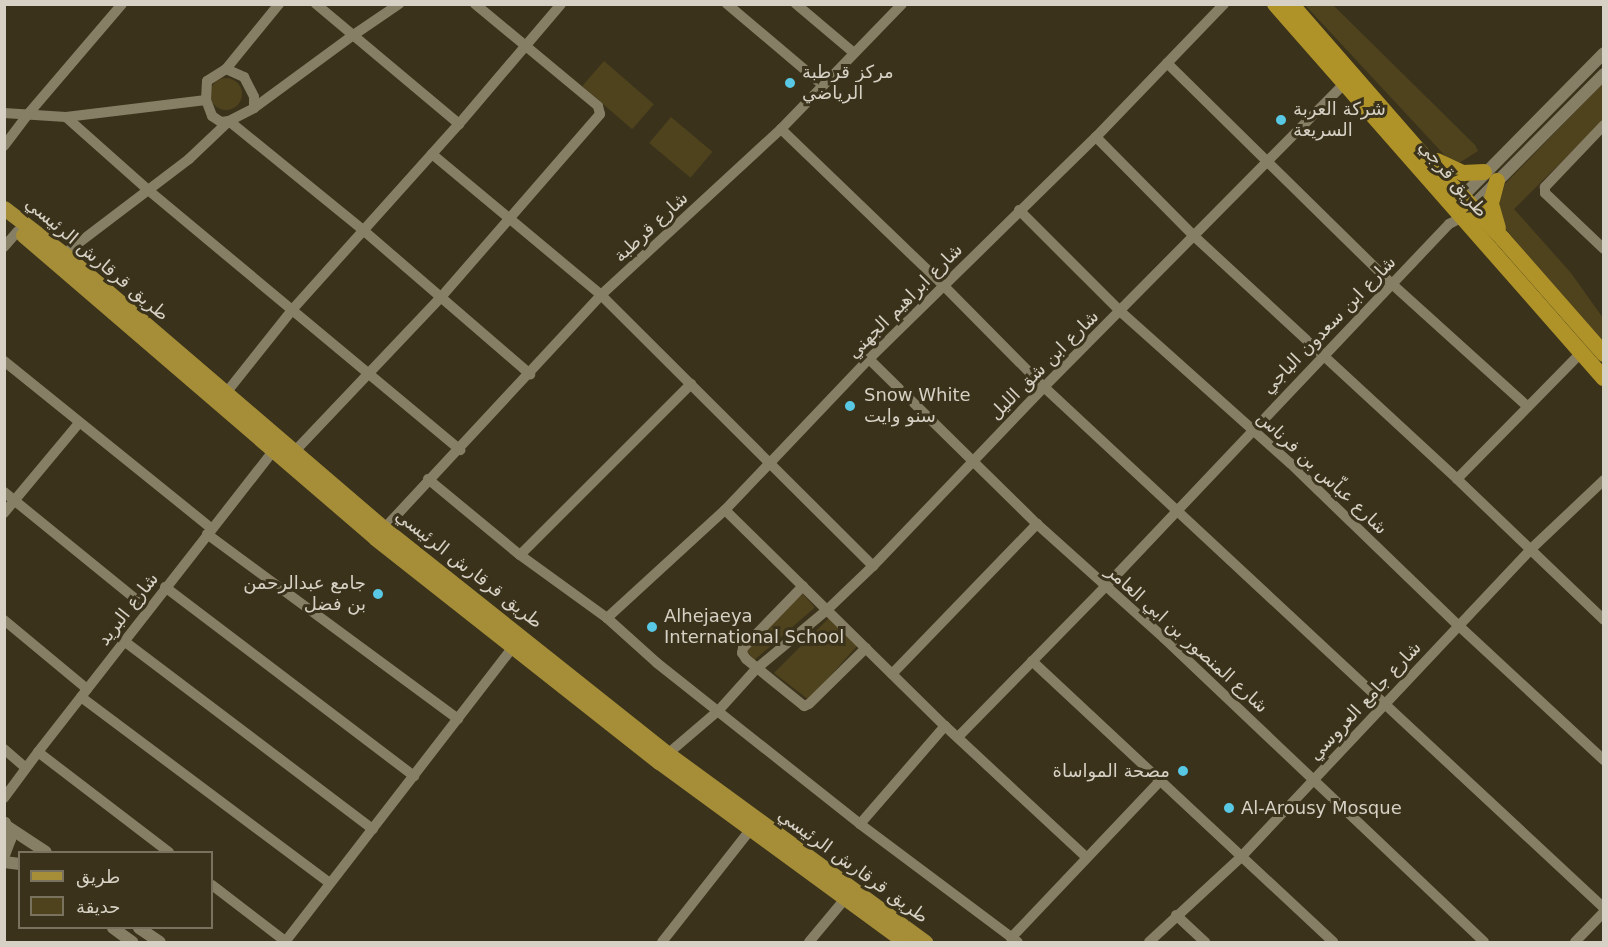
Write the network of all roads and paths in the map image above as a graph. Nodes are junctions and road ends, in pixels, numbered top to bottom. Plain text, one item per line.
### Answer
1 (122, 4) edge
2 (279, 4) edge
3 (316, 4) edge
4 (399, 4) edge
5 (475, 4) edge
6 (561, 4) edge
7 (727, 4) edge
8 (796, 4) edge
9 (902, 4) edge
10 (1224, 4) edge
11 (1275, 4) edge
12 (1291, 4) edge
13 (352, 36) junction
14 (524, 46) junction
15 (1604, 53) edge
16 (854, 54) junction
17 (1167, 63) junction
18 (226, 69) junction
19 (1604, 74) edge
20 (824, 84) junction
21 (1344, 85) junction
22 (206, 100) junction
23 (254, 108) junction
24 (4, 113) edge
25 (29, 113) junction
26 (66, 117) junction
27 (229, 121) junction
28 (459, 124) junction
29 (1604, 125) edge
30 (781, 129) junction
31 (1096, 137) junction
32 (4, 146) edge
33 (1420, 152) junction
34 (432, 154) junction
35 (1268, 162) junction
36 (1491, 176) junction
37 (147, 189) junction
38 (1468, 200) junction
39 (4, 208) edge
40 (1019, 210) junction
41 (1454, 216) junction
42 (4, 219) edge
43 (510, 219) junction
44 (363, 230) junction
45 (18, 231) junction
46 (1195, 237) junction
47 (1503, 239) junction
48 (4, 247) edge
49 (1604, 249) edge
50 (64, 254) junction
51 (1392, 284) junction
52 (945, 286) junction
53 (601, 295) junction
54 (442, 296) junction
55 (292, 310) junction
56 (1121, 312) junction
57 (1582, 352) junction
58 (1604, 354) edge
59 (1323, 357) junction
60 (869, 359) junction
61 (4, 361) edge
62 (369, 374) junction
63 (530, 374) junction
64 (1604, 378) edge
65 (691, 384) junction
66 (1044, 387) junction
67 (226, 393) junction
68 (1528, 406) junction
69 (79, 423) junction
70 (1251, 430) junction
71 (276, 447) junction
72 (460, 450) junction
73 (295, 452) junction
74 (973, 462) junction
75 (771, 463) junction
76 (428, 479) junction
77 (1457, 479) junction
78 (1604, 480) edge
79 (4, 492) edge
80 (14, 501) junction
81 (1176, 509) junction
82 (725, 510) junction
83 (4, 513) edge
84 (1037, 524) junction
85 (209, 531) junction
86 (380, 533) junction
87 (1530, 550) junction
88 (520, 555) junction
89 (873, 566) junction
90 (803, 586) junction
91 (165, 587) junction
92 (1105, 587) junction
93 (148, 609) junction
94 (828, 609) junction
95 (607, 618) junction
96 (4, 620) edge
97 (1604, 620) edge
98 (1458, 625) junction
99 (124, 642) junction
100 (514, 646) junction
101 (866, 648) junction
102 (1032, 661) junction
103 (756, 669) junction
104 (892, 674) junction
105 (84, 693) junction
106 (1385, 704) junction
107 (719, 710) junction
108 (458, 719) junction
109 (945, 726) junction
110 (958, 737) junction
111 (4, 749) edge
112 (38, 752) junction
113 (663, 758) junction
114 (1604, 760) edge
115 (26, 768) junction
116 (414, 776) junction
117 (1315, 780) junction
118 (1159, 782) junction
119 (4, 798) edge
120 (6, 824) edge
121 (860, 824) junction
122 (373, 830) junction
123 (750, 830) junction
124 (45, 851) edge
125 (168, 851) edge
126 (4, 855) edge
127 (1241, 856) junction
128 (1086, 857) junction
129 (330, 883) junction
130 (213, 886) edge
131 (845, 899) junction
132 (1604, 908) edge
133 (1604, 912) edge
134 (1176, 915) junction
135 (116, 929) edge
136 (142, 929) edge
137 (1014, 940) edge
138 (132, 942) edge
139 (160, 942) edge
140 (285, 942) edge
141 (662, 942) edge
142 (809, 942) edge
143 (905, 942) edge
144 (926, 942) edge
145 (1149, 942) edge
146 (1205, 942) edge
147 (1333, 942) edge
148 (1484, 942) edge
149 (1575, 942) edge

1 - 25 street
2 - 18 street
3 - 13 street
4 - 13 street
5 - 14 street
6 - 14 street
7 - 20 street
8 - 16 street
9 - 16 street, شارع قرطبة
10 - 17 street, شارع ابراهيم الجهني
11 - 21 highway, طريق قرجي
12 - 33 highway, طريق قرجي
13 - 23 street
13 - 28 street
14 - 28 street
14 - 43 street
15 - 36 street
16 - 20 street, شارع قرطبة
17 - 31 street, شارع ابراهيم الجهني
17 - 35 street
18 - 22 street
18 - 23 street
19 - 36 street
20 - 30 street, شارع قرطبة
21 - 35 street, شارع ابن شق الليل
21 - 41 highway, طريق قرجي
22 - 26 street
22 - 27 street
23 - 27 street
24 - 25 street
25 - 26 street
25 - 32 street
26 - 37 street
27 - 37 street
27 - 44 street
28 - 34 street
29 - 49 street
30 - 52 street
30 - 53 street, شارع قرطبة
31 - 40 street, شارع ابراهيم الجهني
31 - 46 street
33 - 36 highway
33 - 38 highway, طريق قرجي
34 - 43 street
34 - 44 street
35 - 46 street, شارع ابن شق الليل
35 - 51 street
36 - 38 street
36 - 47 highway
37 - 50 street
37 - 55 street
38 - 41 street
38 - 47 highway, طريق قرجي
39 - 50 main road, طريق قرقارش الرئيسي
40 - 52 street, شارع ابراهيم الجهني
40 - 56 street, شارع عباّس بن فرناس
41 - 51 street, شارع ابن سعدون الباجي
41 - 57 highway, طريق قرجي
42 - 45 main road, طريق قرقارش الرئيسي
43 - 53 street
43 - 54 street
44 - 54 street
44 - 55 street
45 - 48 street
45 - 71 main road, طريق قرقارش الرئيسي
46 - 56 street, شارع ابن شق الليل
46 - 59 street
47 - 58 highway, طريق قرجي
50 - 67 main road, طريق قرقارش الرئيسي
51 - 59 street, شارع ابن سعدون الباجي
51 - 68 street
52 - 60 street, شارع ابراهيم الجهني
52 - 66 street
53 - 63 street, شارع قرطبة
53 - 65 street
54 - 62 street
54 - 63 street
55 - 62 street
55 - 67 street
56 - 66 street, شارع ابن شق الليل
56 - 70 street, شارع عباّس بن فرناس
57 - 64 highway, طريق قرجي
57 - 68 street
59 - 70 street, شارع ابن سعدون الباجي
59 - 77 street
60 - 74 street, شارع المنصور بن ابي العامر
60 - 75 street, شارع ابراهيم الجهني
61 - 69 street
62 - 72 street
62 - 73 street
63 - 72 street, شارع قرطبة
65 - 75 street
65 - 88 street
66 - 74 street, شارع ابن شق الليل
66 - 81 street
67 - 71 main road, طريق قرقارش الرئيسي
68 - 77 street
69 - 80 street
69 - 85 street
70 - 81 street, شارع ابن سعدون الباجي
70 - 98 street, شارع عباّس بن فرناس
71 - 73 main road, طريق قرقارش الرئيسي
71 - 85 street, شارع البريد
71 - 86 main road, طريق قرقارش الرئيسي
72 - 76 street, شارع قرطبة
73 - 86 main road, طريق قرقارش الرئيسي
74 - 84 street, شارع المنصور بن ابي العامر
74 - 89 street, شارع ابن شق الليل
75 - 82 street, شارع ابراهيم الجهني
75 - 89 street
76 - 86 street, شارع قرطبة
76 - 88 street
77 - 87 street
78 - 87 street, شارع جامع العروسي
79 - 80 street
80 - 83 street
80 - 93 street
81 - 92 street, شارع ابن سعدون الباجي
81 - 106 street
82 - 90 street
82 - 95 street, شارع ابراهيم الجهني
84 - 92 street, شارع المنصور بن ابي العامر
84 - 104 street
85 - 91 street, شارع البريد
85 - 108 street
86 - 100 main road, طريق قرقارش الرئيسي
86 - 113 main road, طريق قرقارش الرئيسي
87 - 97 street
87 - 98 street, شارع جامع العروسي
88 - 95 street
89 - 94 street, شارع ابن شق الليل
90 - 94 street
90 - 103 street
91 - 93 street, شارع البريد
91 - 116 street
92 - 102 street, شارع ابن سعدون الباجي
92 - 117 street, شارع المنصور بن ابي العامر
93 - 99 street, شارع البريد
94 - 101 street
94 - 103 street, شارع ابن شق الليل
95 - 107 street
96 - 105 street
98 - 106 street, شارع جامع العروسي
98 - 114 street, شارع عباّس بن فرناس
99 - 105 street, شارع البريد
99 - 122 street
100 - 108 street
100 - 113 main road, طريق قرقارش الرئيسي
101 - 103 street
101 - 104 street
102 - 110 street, شارع ابن سعدون الباجي
102 - 118 street
103 - 107 street, شارع ابن شق الليل
104 - 109 street
105 - 112 street, شارع البريد
105 - 129 street
106 - 117 street, شارع جامع العروسي
106 - 132 street
107 - 113 street, شارع ابن شق الليل
107 - 121 street
108 - 116 street
109 - 110 street
109 - 121 street
110 - 128 street
111 - 115 street
112 - 115 street, شارع البريد
112 - 125 street
113 - 123 main road, طريق قرقارش الرئيسي
113 - 144 main road, طريق قرقارش الرئيسي
115 - 119 street, شارع البريد
116 - 122 street
117 - 127 street, شارع جامع العروسي
117 - 148 street, شارع المنصور بن ابي العامر
118 - 127 street
118 - 128 street
120 - 124 street
120 - 126 street
121 - 137 street
122 - 129 street
123 - 131 main road, طريق قرقارش الرئيسي
123 - 141 street
127 - 134 street, شارع جامع العروسي
127 - 147 street
128 - 137 street
129 - 140 street
130 - 140 street
131 - 142 street
131 - 143 main road, طريق قرقارش الرئيسي
133 - 149 street
134 - 145 street, شارع جامع العروسي
134 - 146 street
135 - 138 street
136 - 139 street

